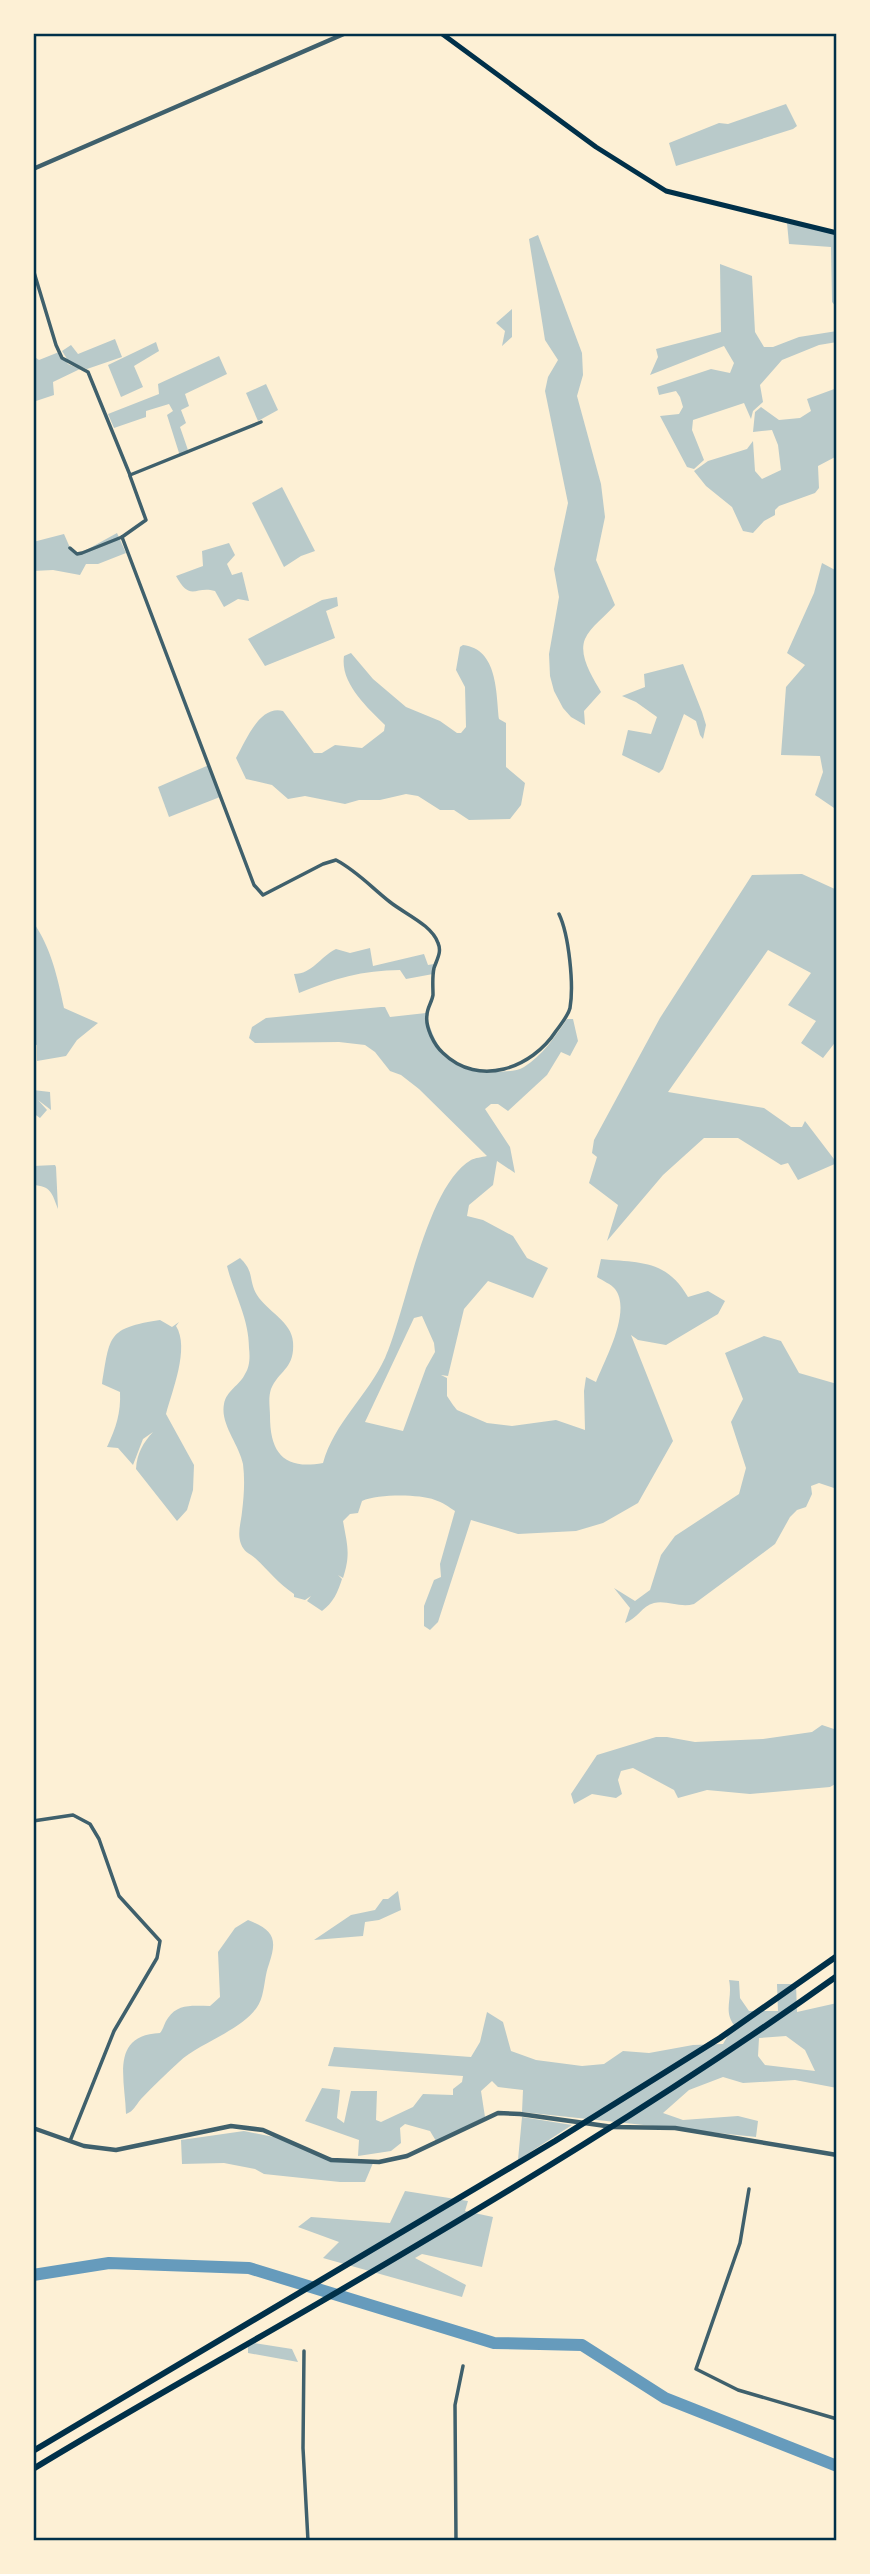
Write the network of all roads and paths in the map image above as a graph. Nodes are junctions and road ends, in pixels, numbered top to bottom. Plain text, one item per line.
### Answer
1 (346, 33) edge
2 (441, 33) edge
3 (33, 169) edge
4 (837, 233) edge
5 (33, 269) edge
6 (261, 422) dead end
7 (130, 475) junction
8 (122, 537) junction
9 (70, 548) dead end
10 (559, 914) dead end
11 (33, 1821) edge
12 (837, 1956) edge
13 (836, 1976) edge
14 (33, 2128) edge
15 (70, 2141) junction
16 (837, 2155) edge
17 (749, 2189) dead end
18 (304, 2351) dead end
19 (463, 2366) dead end
20 (837, 2419) edge
21 (33, 2451) edge
22 (33, 2469) edge
23 (308, 2541) edge
24 (456, 2541) edge

1 - 3 street
2 - 4 main road
5 - 7 street
6 - 7 street
7 - 8 street
8 - 9 street
8 - 10 street
11 - 15 street
12 - 21 highway
13 - 22 highway
14 - 15 street
15 - 16 street
17 - 20 street
18 - 23 street
19 - 24 street

